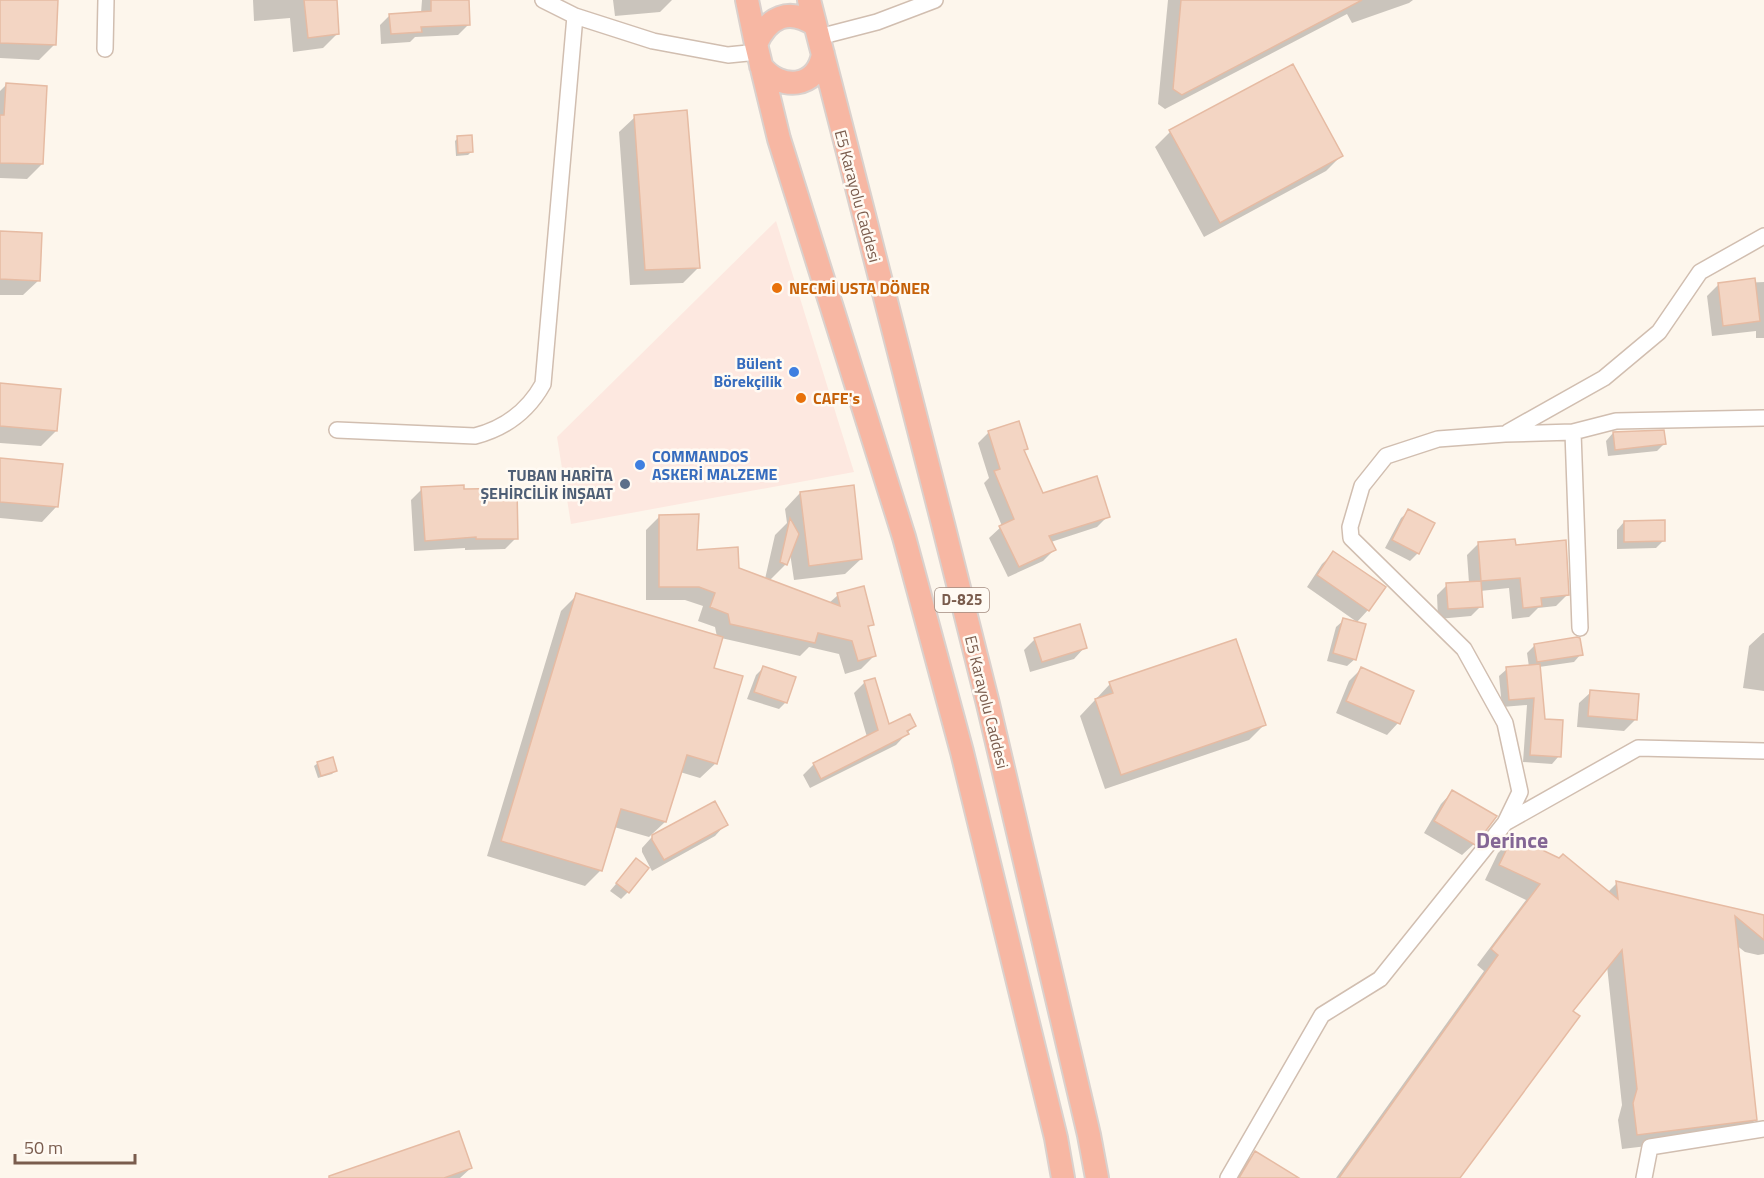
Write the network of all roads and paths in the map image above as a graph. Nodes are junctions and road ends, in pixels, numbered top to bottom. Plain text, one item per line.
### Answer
1 (106, 0) edge
2 (543, 0) edge
3 (747, 0) edge
4 (809, 0) edge
5 (934, 0) edge
6 (575, 16) junction
7 (819, 39) junction
8 (105, 49) dead end
9 (758, 54) junction
10 (1764, 236) edge
11 (1764, 418) edge
12 (337, 430) dead end
13 (1573, 432) junction
14 (1506, 434) junction
15 (1580, 628) dead end
16 (1764, 751) edge
17 (1505, 823) junction
18 (1764, 1129) edge
19 (1063, 1178) edge
20 (1097, 1178) edge
21 (1228, 1178) edge
22 (1644, 1178) edge

1 - 8 street
2 - 6 street
3 - 9 highway
4 - 7 highway, E5 Karayolu Caddesi
5 - 7 street
6 - 9 street
6 - 12 street
7 - 9 highway
7 - 9 highway
7 - 20 highway, E5 Karayolu Caddesi / D-825
9 - 19 highway, D-825
10 - 14 street
11 - 13 street
13 - 14 street
13 - 15 street
14 - 17 street
16 - 17 street
17 - 21 street
18 - 22 street

